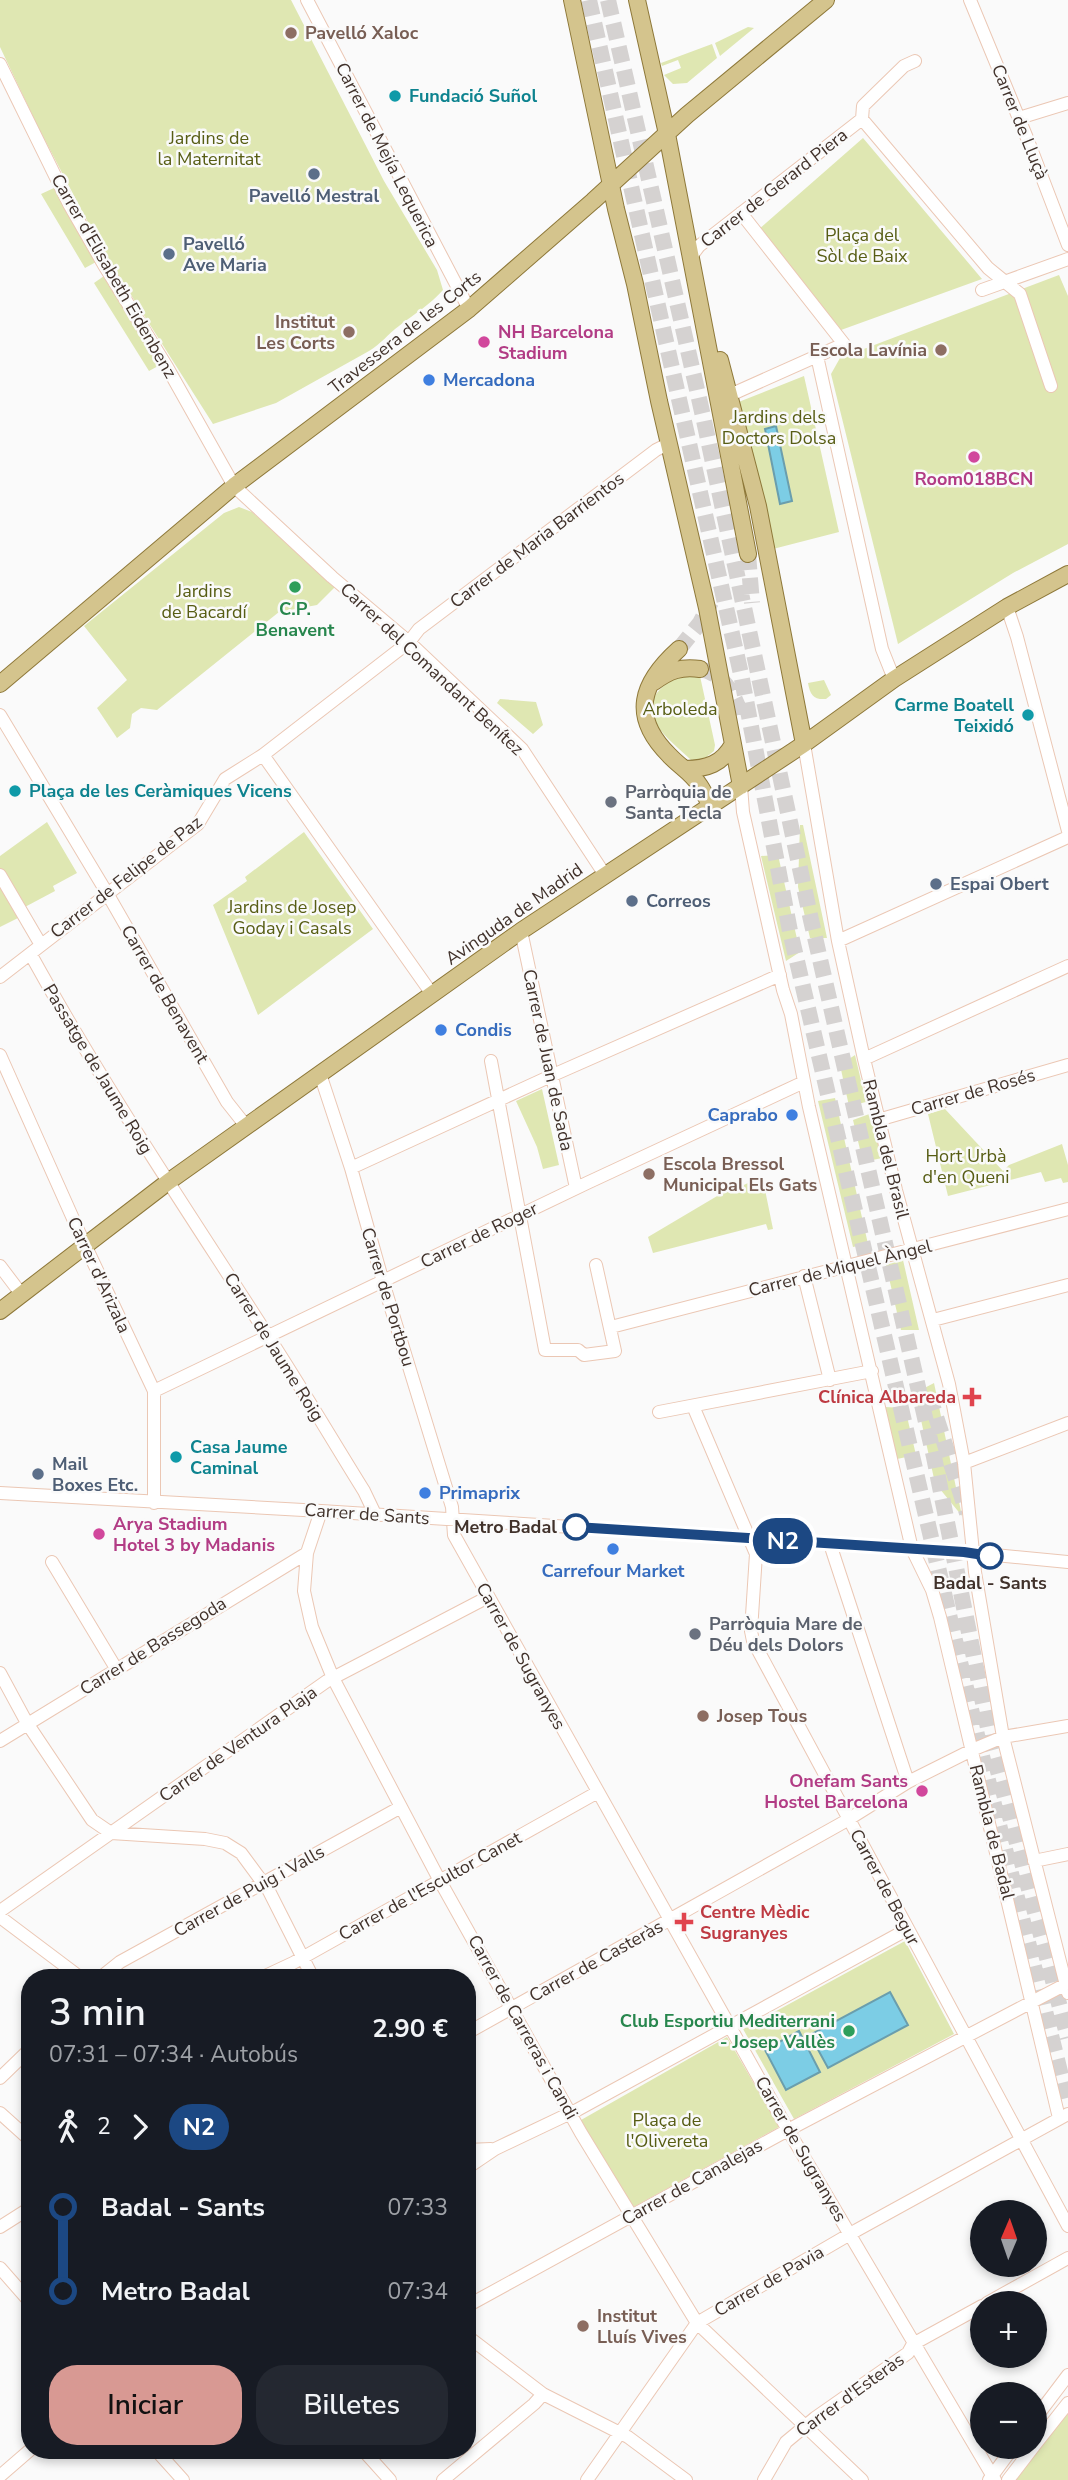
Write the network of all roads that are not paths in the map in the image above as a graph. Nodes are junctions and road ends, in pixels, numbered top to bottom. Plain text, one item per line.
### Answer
1 (307, 0) edge
2 (572, 0) edge
3 (637, 0) edge
4 (826, 0) edge
5 (970, 0) edge
6 (915, 61) dead end
7 (0, 64) edge
8 (1068, 103) edge
9 (1019, 118) junction
10 (862, 119) junction
11 (667, 134) junction
12 (611, 184) junction
13 (741, 213) junction
14 (1068, 245) edge
15 (690, 258) junction
16 (1068, 259) edge
17 (1005, 281) junction
18 (982, 290) dead end
19 (469, 309) junction
20 (706, 336) junction
21 (817, 355) junction
22 (1051, 386) dead end
23 (730, 395) junction
24 (670, 443) junction
25 (234, 486) junction
26 (748, 554) tunnel mouth
27 (1068, 574) edge
28 (1007, 607) junction
29 (409, 642) junction
30 (679, 649) tunnel mouth
31 (700, 669) tunnel mouth
32 (894, 679) junction
33 (0, 684) edge
34 (649, 686) junction
35 (0, 715) edge
36 (733, 744) junction
37 (804, 744) junction
38 (263, 755) junction
39 (685, 769) junction
40 (741, 786) junction
41 (710, 806) junction
42 (1068, 831) edge
43 (1068, 837) edge
44 (0, 875) edge
45 (604, 875) junction
46 (107, 893) junction
47 (521, 931) junction
48 (838, 941) junction
49 (41, 944) junction
50 (31, 955) junction
51 (1068, 965) edge
52 (780, 975) junction
53 (0, 977) edge
54 (432, 994) junction
55 (864, 1059) junction
56 (491, 1061) dead end
57 (2, 1064) edge
58 (1068, 1065) edge
59 (320, 1074) junction
60 (553, 1075) junction
61 (804, 1082) junction
62 (498, 1100) junction
63 (878, 1120) junction
64 (246, 1126) junction
65 (351, 1168) junction
66 (168, 1182) junction
67 (576, 1188) junction
68 (1068, 1209) edge
69 (521, 1214) junction
70 (85, 1245) junction
71 (912, 1250) junction
72 (596, 1265) dead end
73 (845, 1265) junction
74 (0, 1266) edge
75 (804, 1276) junction
76 (383, 1282) junction
77 (1068, 1285) edge
78 (22, 1295) junction
79 (0, 1311) edge
80 (933, 1320) junction
81 (611, 1327) junction
82 (269, 1337) junction
83 (872, 1371) junction
84 (830, 1380) junction
85 (154, 1391) junction
86 (693, 1406) junction
87 (659, 1412) dead end
88 (1068, 1423) edge
89 (964, 1463) junction
90 (0, 1493) edge
91 (154, 1503) junction
92 (321, 1511) junction
93 (375, 1514) junction
94 (454, 1520) junction
95 (749, 1538) junction
96 (830, 1544) junction
97 (912, 1549) junction
98 (307, 1552) junction
99 (973, 1552) junction
100 (52, 1562) dead end
101 (1068, 1562) edge
102 (488, 1597) junction
103 (117, 1670) junction
104 (0, 1673) edge
105 (333, 1678) junction
106 (27, 1723) junction
107 (1068, 1726) edge
108 (1003, 1737) junction
109 (0, 1741) edge
110 (972, 1750) junction
111 (908, 1782) junction
112 (598, 1792) junction
113 (401, 1807) junction
114 (849, 1819) junction
115 (111, 1833) junction
116 (1068, 1854) edge
117 (1034, 1861) junction
118 (440, 1881) junction
119 (263, 1884) junction
120 (0, 1911) edge
121 (0, 1917) edge
122 (670, 1920) junction
123 (908, 1929) junction
124 (302, 1958) junction
125 (69, 1969) edge
126 (111, 1969) edge
127 (279, 1969) edge
128 (308, 1969) edge
129 (1067, 1987) edge
130 (1031, 2001) junction
131 (513, 2008) junction
132 (730, 2027) junction
133 (476, 2029) edge
134 (964, 2036) junction
135 (21, 2058) edge
136 (0, 2078) edge
137 (571, 2112) junction
138 (0, 2113) edge
139 (1064, 2116) edge
140 (788, 2130) junction
141 (21, 2132) edge
142 (1020, 2140) junction
143 (495, 2148) junction
144 (476, 2149) edge
145 (476, 2162) edge
146 (21, 2214) edge
147 (630, 2216) junction
148 (1068, 2226) edge
149 (0, 2227) edge
150 (851, 2234) junction
151 (1068, 2258) edge
152 (0, 2268) edge
153 (1009, 2291) edge
154 (21, 2292) edge
155 (476, 2301) edge
156 (970, 2313) edge
157 (697, 2323) junction
158 (476, 2343) edge
159 (913, 2344) junction
160 (1068, 2375) edge
161 (543, 2394) junction
162 (1047, 2403) edge
163 (1068, 2403) edge
164 (805, 2426) junction
165 (1047, 2430) edge
166 (621, 2433) junction
167 (476, 2452) edge
168 (21, 2458) edge
169 (164, 2459) edge
170 (371, 2459) edge
171 (468, 2459) edge
172 (1005, 2459) edge
173 (1024, 2459) edge
174 (0, 2476) edge
175 (992, 2479) edge
176 (183, 2480) edge
177 (390, 2480) edge
178 (443, 2480) edge
179 (587, 2480) edge
180 (686, 2480) edge
181 (764, 2480) edge
182 (862, 2480) edge
183 (1008, 2480) edge

1 - 19 street, Carrer de Mejía Lequerica
2 - 12 main road
3 - 11 main road
4 - 11 main road, Travessera de les Corts
5 - 9 street, Carrer de Lluçà
6 - 10 street, Carrer de Gerard Piera
7 - 25 street, Carrer d'Elisabeth Eidenbenz
8 - 9 street
9 - 14 street, Carrer de Lluçà
10 - 13 street, Carrer de Gerard Piera
10 - 17 street
11 - 12 main road, Travessera de les Corts
11 - 15 main road
12 - 19 main road, Travessera de les Corts
12 - 24 main road
13 - 15 street, Carrer de Gerard Piera
13 - 21 street
15 - 20 main road
16 - 17 street
17 - 18 street
17 - 22 street
19 - 25 main road, Travessera de les Corts
20 - 23 main road
20 - 26 main road
21 - 23 street
21 - 32 street
23 - 37 main road
24 - 29 street, Carrer de Maria Barrientos
24 - 36 main road
25 - 29 street, Carrer del Comandant Benítez
25 - 33 main road, Travessera de les Corts
27 - 28 main road, Avinguda de Madrid
28 - 32 main road, Avinguda de Madrid
28 - 42 street
29 - 38 street, Carrer de Felipe de Paz
29 - 45 street, Carrer del Comandant Benítez
30 - 34 main road
31 - 34 main road
32 - 37 main road, Avinguda de Madrid
34 - 39 main road
35 - 46 street, Carrer de Benavent
36 - 39 main road
36 - 40 main road
37 - 40 main road, Avinguda de Madrid
37 - 48 street, Rambla del Brasil
38 - 46 street, Carrer de Felipe de Paz
38 - 54 street
39 - 41 main road
40 - 41 main road, Avinguda de Madrid
40 - 52 street
41 - 45 main road, Avinguda de Madrid
43 - 48 street
44 - 49 street
45 - 47 main road, Avinguda de Madrid
46 - 49 street, Carrer de Felipe de Paz
46 - 64 street, Carrer de Benavent
47 - 54 main road, Avinguda de Madrid
47 - 60 street, Carrer de Juan de Sada
48 - 55 street, Rambla del Brasil
49 - 50 street, Carrer de Felipe de Paz
50 - 53 street, Carrer de Felipe de Paz
50 - 66 street, Passatge de Jaume Roig
51 - 55 street
52 - 60 street
52 - 61 street
54 - 59 main road, Avinguda de Madrid
55 - 63 street, Rambla del Brasil
56 - 62 street
57 - 70 street, Carrer d'Arizala
58 - 63 street, Carrer de Rosés
59 - 64 main road, Avinguda de Madrid
59 - 65 street, Carrer de Portbou
60 - 62 street
60 - 67 street, Carrer de Juan de Sada
61 - 67 street, Carrer de Roger
61 - 73 street
62 - 65 street
62 - 69 street
63 - 71 street, Rambla del Brasil
64 - 66 main road, Avinguda de Madrid
65 - 76 street, Carrer de Portbou
66 - 70 main road, Avinguda de Madrid
66 - 82 street, Carrer de Jaume Roig
67 - 69 street, Carrer de Roger
68 - 71 street, Carrer de Miquel Àngel
69 - 76 street, Carrer de Roger
69 - 81 street
70 - 78 main road, Avinguda de Madrid
70 - 85 street, Carrer d'Arizala
71 - 73 street, Carrer de Miquel Àngel
71 - 80 street, Rambla del Brasil
72 - 81 street
73 - 75 street, Carrer de Miquel Àngel
73 - 83 street
74 - 78 street
75 - 81 street, Carrer de Miquel Àngel
75 - 84 street
76 - 82 street, Carrer de Roger
76 - 94 street, Carrer de Portbou
77 - 80 street
78 - 79 main road, Avinguda de Madrid
80 - 89 street, Rambla del Brasil
82 - 85 street, Carrer de Roger
82 - 93 street, Carrer de Jaume Roig
83 - 84 street
83 - 97 street
84 - 86 street
85 - 91 street, Carrer d'Arizala
86 - 87 street
86 - 95 street, Carrer de Begur
88 - 89 street
89 - 99 street, Rambla del Brasil
90 - 91 street, Carrer de Sants
91 - 92 street, Carrer de Sants
92 - 93 street, Carrer de Sants
92 - 98 street, Carrer de Carreras i Candi
93 - 94 street, Carrer de Sants
94 - 95 street, Carrer de Sants
94 - 102 street, Carrer de Sugranyes
95 - 96 street, Carrer de Sants
95 - 114 street, Carrer de Begur
96 - 97 street, Carrer de Sants
96 - 111 street
97 - 99 street, Carrer de Sants
97 - 110 street, Rambla de Badal
98 - 103 street, Carrer de Bassegoda
98 - 105 street, Carrer de Carreras i Candi
99 - 101 street, Carrer de Sants
99 - 108 street, Rambla de Badal
100 - 103 street
102 - 105 street, Carrer de Ventura Plaja
102 - 112 street, Carrer de Sugranyes
103 - 106 street, Carrer de Bassegoda
104 - 106 street
105 - 113 street, Carrer de Carreras i Candi
105 - 115 street, Carrer de Ventura Plaja
106 - 109 street, Carrer de Bassegoda
106 - 115 street
107 - 108 street, Carrer de Casteràs
108 - 110 street, Carrer de Casteràs
108 - 117 street, Rambla de Badal
110 - 111 street, Carrer de Casteràs
110 - 130 street, Rambla de Badal
111 - 114 street, Carrer de Casteràs
112 - 118 street, Carrer de l'Escultor Canet
112 - 122 street, Carrer de Sugranyes
113 - 118 street, Carrer de Carreras i Candi
113 - 119 street, Carrer de Puig i Valls
114 - 122 street, Carrer de Casteràs
114 - 123 street, Carrer de Begur
115 - 119 street
115 - 120 street, Carrer de Ventura Plaja
116 - 117 street
117 - 129 street, Rambla de Badal
118 - 124 street, Carrer de l'Escultor Canet
118 - 131 street, Carrer de Carreras i Candi
119 - 124 street
119 - 126 street, Carrer de Puig i Valls
121 - 125 street
122 - 131 street, Carrer de Casteràs
122 - 132 street, Carrer de Sugranyes
123 - 132 street
123 - 134 street, Carrer de Begur
124 - 127 street, Carrer de l'Escultor Canet
124 - 128 street
129 - 130 street, Carrer de Canalejas
130 - 134 street, Carrer de Canalejas
130 - 139 street, Rambla de Badal
131 - 133 street, Carrer de Casteràs
131 - 137 street, Carrer de Carreras i Candi
132 - 137 street
132 - 140 street, Carrer de Sugranyes
134 - 140 street, Carrer de Canalejas
134 - 142 street, Carrer de Begur
135 - 136 street
137 - 143 street
137 - 147 street, Carrer de Carreras i Candi
138 - 141 street
139 - 142 street, Carrer de Pavia
140 - 147 street, Carrer de Canalejas
140 - 150 street, Carrer de Sugranyes
142 - 148 street, Carrer de Begur
142 - 150 street, Carrer de Pavia
143 - 144 street
143 - 145 street
146 - 149 street
147 - 155 street, Carrer de Canalejas
147 - 157 street, Carrer de Carreras i Candi
150 - 157 street, Carrer de Pavia
150 - 159 street, Carrer de Sugranyes
151 - 153 street
152 - 154 street
156 - 159 street, Carrer d'Esteràs
157 - 164 street, Carrer de Carreras i Candi
157 - 166 street, Carrer de Pavia
158 - 161 street
159 - 164 street, Carrer d'Esteràs
159 - 175 street, Carrer de Sugranyes
160 - 162 street
161 - 166 street
161 - 167 street
163 - 165 street
164 - 181 street, Carrer d'Esteràs
164 - 182 street, Carrer de Carreras i Candi
166 - 179 street, Carrer de Pavia
166 - 180 street
168 - 174 street
169 - 176 street
170 - 177 street
171 - 178 street
172 - 175 street
173 - 183 street

